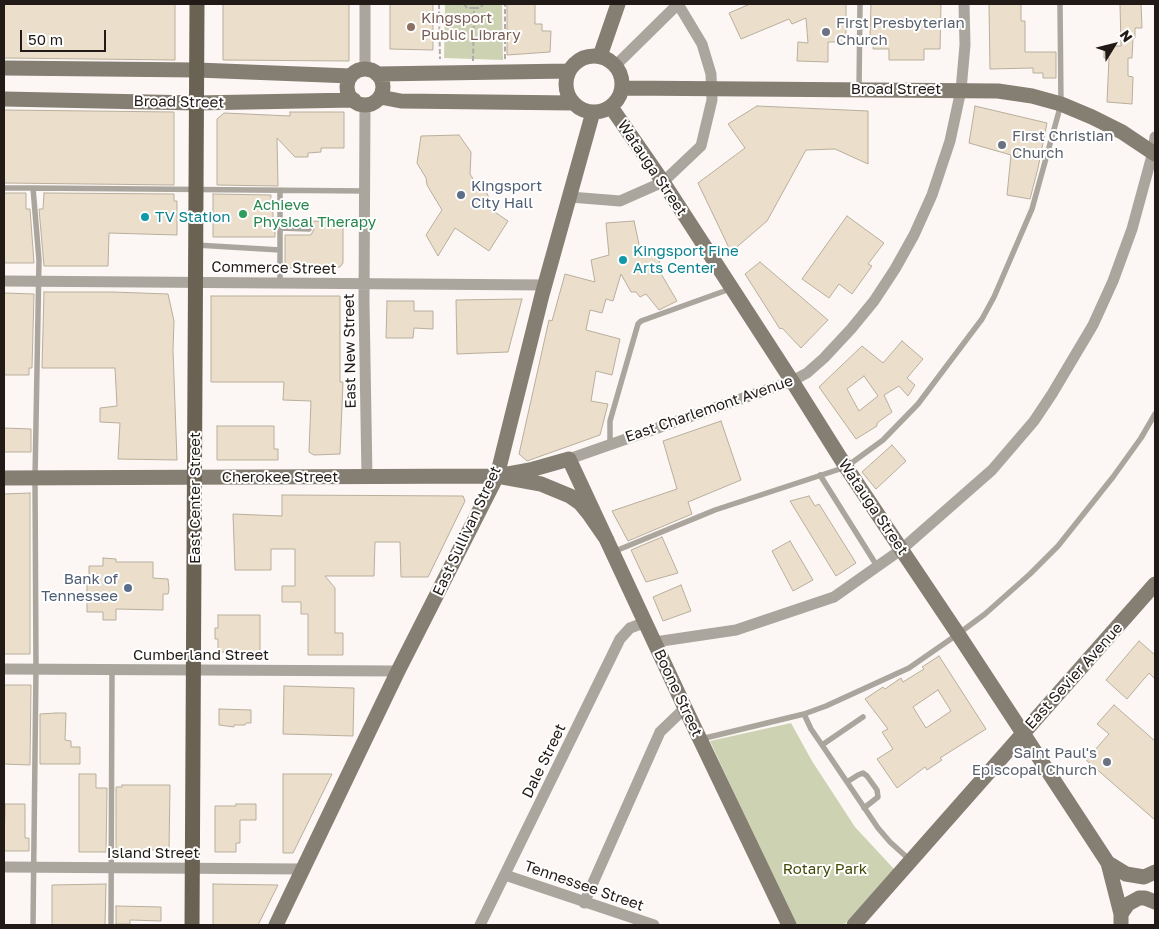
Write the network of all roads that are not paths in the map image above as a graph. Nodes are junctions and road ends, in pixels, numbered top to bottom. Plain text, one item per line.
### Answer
1 (197, 4) edge
2 (365, 4) edge
3 (618, 4) edge
4 (678, 4) edge
5 (860, 4) edge
6 (964, 4) edge
7 (1060, 4) edge
8 (600, 56) junction
9 (616, 66) junction
10 (4, 68) edge
11 (197, 70) junction
12 (569, 71) junction
13 (364, 73) junction
14 (622, 88) junction
15 (712, 88) junction
16 (859, 89) junction
17 (961, 90) junction
18 (380, 98) junction
19 (4, 99) edge
20 (359, 102) junction
21 (196, 103) junction
22 (573, 103) junction
23 (1061, 104) junction
24 (611, 107) junction
25 (593, 112) junction
26 (1155, 137) edge
27 (1154, 153) edge
28 (663, 182) junction
29 (4, 188) edge
30 (33, 188) junction
31 (196, 189) junction
32 (280, 190) junction
33 (365, 191) junction
34 (570, 197) junction
35 (280, 228) junction
36 (308, 229) dead end
37 (196, 244) junction
38 (280, 250) junction
39 (4, 281) edge
40 (39, 282) junction
41 (196, 282) junction
42 (280, 283) junction
43 (364, 284) junction
44 (545, 285) junction
45 (732, 288) junction
46 (792, 381) junction
47 (1155, 414) edge
48 (610, 444) junction
49 (569, 459) junction
50 (846, 467) junction
51 (820, 475) junction
52 (497, 476) junction
53 (194, 477) junction
54 (367, 477) junction
55 (4, 478) edge
56 (35, 478) junction
57 (610, 546) junction
58 (902, 549) junction
59 (877, 566) junction
60 (1155, 584) edge
61 (646, 622) junction
62 (958, 634) junction
63 (655, 642) junction
64 (4, 669) edge
65 (36, 669) junction
66 (112, 669) junction
67 (194, 670) junction
68 (398, 671) junction
69 (685, 708) junction
70 (804, 714) junction
71 (863, 717) dead end
72 (1022, 733) junction
73 (700, 739) junction
74 (822, 745) junction
75 (847, 782) junction
76 (864, 808) junction
77 (911, 861) junction
78 (1108, 863) junction
79 (4, 867) edge
80 (33, 867) junction
81 (112, 867) junction
82 (193, 868) junction
83 (302, 869) junction
84 (1155, 873) edge
85 (505, 875) junction
86 (1155, 888) edge
87 (1148, 899) edge
88 (584, 903) junction
89 (1120, 921) edge
90 (33, 925) edge
91 (111, 925) edge
92 (192, 925) edge
93 (276, 925) edge
94 (480, 925) edge
95 (654, 925) edge
96 (789, 925) edge
97 (854, 925) edge

1 - 11 main road, East Center Street
2 - 13 street
3 - 8 street
4 - 9 street
4 - 15 street
5 - 16 lane
6 - 17 street, East Charlemont Avenue
7 - 23 lane
8 - 9 street
8 - 12 street
9 - 14 street
10 - 11 street
11 - 13 street
11 - 21 main road, East Center Street
12 - 13 street
12 - 22 street
13 - 18 street
13 - 20 street
14 - 15 street, Broad Street
14 - 24 street
15 - 16 street, Broad Street
15 - 28 street
16 - 17 street, Broad Street
17 - 23 street, Broad Street
17 - 46 street, East Charlemont Avenue
18 - 20 street
18 - 22 street
19 - 21 street, Broad Street
20 - 21 street, Broad Street
20 - 33 street, East New Street
21 - 31 main road, East Center Street
22 - 25 street
23 - 27 street, Broad Street
23 - 50 lane
24 - 25 street
24 - 28 street, Watauga Street
25 - 34 street, East Sullivan Street
26 - 27 street
27 - 58 street
28 - 34 street
28 - 45 street, Watauga Street
29 - 30 lane
30 - 31 lane
30 - 40 lane
31 - 32 lane
31 - 37 main road, East Center Street
32 - 33 lane
32 - 35 lane
33 - 43 street, East New Street
34 - 44 street, East Sullivan Street
35 - 36 lane
35 - 38 lane
37 - 38 lane
37 - 41 main road, East Center Street
38 - 42 lane
39 - 40 street, Commerce Street
40 - 41 street, Commerce Street
40 - 56 lane
41 - 42 street, Commerce Street
41 - 53 main road, East Center Street
42 - 43 street, Commerce Street
43 - 44 street, Commerce Street
43 - 54 street, East New Street
44 - 52 street, East Sullivan Street
45 - 46 street, Watauga Street
45 - 48 lane
46 - 48 street, East Charlemont Avenue
46 - 50 street, Watauga Street
47 - 62 lane
48 - 49 street, East Charlemont Avenue
49 - 52 street, East Charlemont Avenue
49 - 57 street, Boone Street
50 - 51 lane
50 - 58 street, Watauga Street
51 - 57 lane
51 - 59 lane
52 - 54 street, Cherokee Street
52 - 57 street
52 - 68 street, East Sullivan Street
53 - 54 street, Cherokee Street
53 - 56 street, Cherokee Street
53 - 67 main road, East Center Street
55 - 56 street, Cherokee Street
56 - 65 lane
57 - 61 street, Boone Street
58 - 59 street
58 - 62 street, Watauga Street
59 - 63 street
60 - 72 street, East Sevier Avenue
61 - 63 street, Boone Street
61 - 85 street, Dale Street
62 - 70 lane
62 - 72 street, Watauga Street
63 - 69 street, Boone Street
64 - 65 street, Cumberland Street
65 - 66 street, Cumberland Street
65 - 80 lane
66 - 67 street, Cumberland Street
66 - 81 lane
67 - 68 street, Cumberland Street
67 - 82 main road, East Center Street
68 - 83 street, East Sullivan Street
69 - 73 street, Boone Street
69 - 88 street
70 - 73 lane
70 - 74 lane
71 - 74 lane
72 - 77 street, East Sevier Avenue
72 - 78 street, Watauga Street
73 - 96 street, Boone Street
74 - 75 lane
75 - 76 lane
75 - 76 lane
76 - 77 lane
77 - 97 street, East Sevier Avenue
78 - 84 street
78 - 87 street
78 - 89 street, Watauga Street
79 - 80 street, Island Street
80 - 81 street, Island Street
80 - 90 lane
81 - 82 street, Island Street
81 - 91 lane
82 - 83 street, Island Street
82 - 92 main road, East Center Street
83 - 93 street, East Sullivan Street
84 - 87 street
85 - 88 street, Tennessee Street
85 - 94 street, Dale Street
86 - 87 street
87 - 89 street
88 - 95 street, Tennessee Street

